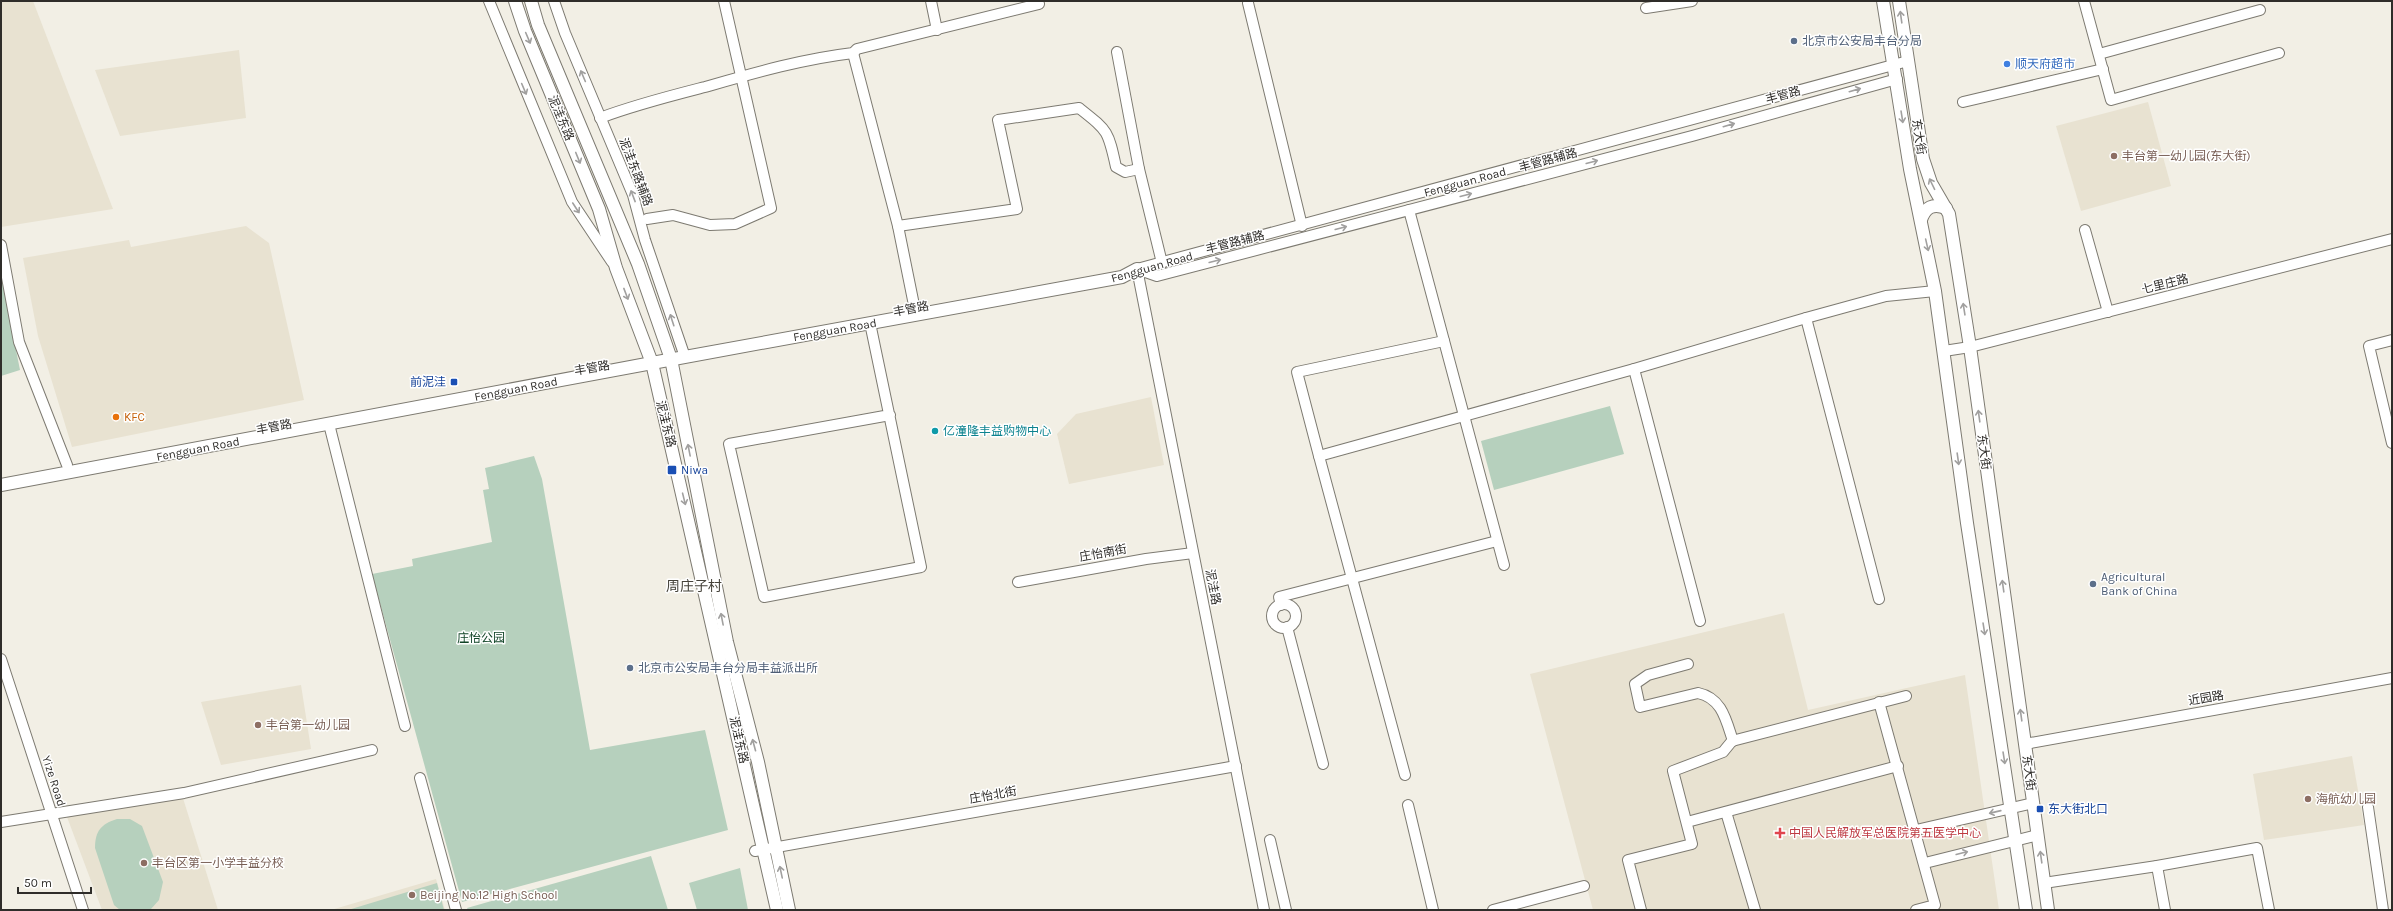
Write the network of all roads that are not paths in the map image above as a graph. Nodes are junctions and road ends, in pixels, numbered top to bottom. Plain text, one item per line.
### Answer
1 (489, 1) edge
2 (515, 1) edge
3 (531, 1) edge
4 (554, 1) edge
5 (724, 1) edge
6 (931, 1) edge
7 (1038, 1) edge
8 (1692, 1) edge
9 (1883, 1) edge
10 (1899, 1) edge
11 (2084, 1) edge
12 (1248, 3) dead end
13 (1646, 8) dead end
14 (2260, 10) dead end
15 (937, 30) junction
16 (1117, 52) dead end
17 (853, 53) junction
18 (2279, 53) dead end
19 (2099, 54) junction
20 (1908, 61) junction
21 (1894, 65) junction
22 (2103, 69) junction
23 (741, 76) junction
24 (1897, 79) junction
25 (1963, 102) dead end
26 (600, 118) junction
27 (1658, 130) junction
28 (1692, 136) junction
29 (1139, 168) junction
30 (1946, 208) junction
31 (1409, 210) junction
32 (647, 219) dead end
33 (1921, 220) junction
34 (898, 226) junction
35 (1299, 226) junction
36 (2085, 230) dead end
37 (2392, 239) edge
38 (2, 245) edge
39 (1276, 245) junction
40 (1162, 263) junction
41 (616, 268) junction
42 (1137, 270) junction
43 (1935, 291) junction
44 (915, 312) junction
45 (2108, 312) junction
46 (1806, 318) junction
47 (870, 324) junction
48 (2392, 340) edge
49 (1444, 341) junction
50 (1970, 347) junction
51 (1944, 351) junction
52 (684, 354) junction
53 (670, 356) junction
54 (651, 360) junction
55 (1634, 369) junction
56 (890, 415) junction
57 (1464, 416) junction
58 (329, 424) junction
59 (2392, 443) edge
60 (1319, 456) junction
61 (67, 465) junction
62 (1, 477) edge
63 (1, 485) edge
64 (1498, 541) junction
65 (1194, 553) junction
66 (1504, 565) dead end
67 (1353, 579) junction
68 (1018, 582) dead end
69 (1880, 599) dead end
70 (1281, 605) junction
71 (1700, 621) dead end
72 (1287, 627) junction
73 (1, 659) edge
74 (1688, 664) dead end
75 (2392, 678) edge
76 (1906, 696) dead end
77 (1879, 702) junction
78 (405, 726) dead end
79 (1732, 741) junction
80 (2025, 744) junction
81 (372, 750) dead end
82 (1323, 764) dead end
83 (1236, 766) junction
84 (1898, 766) junction
85 (1405, 775) dead end
86 (420, 778) dead end
87 (2033, 803) junction
88 (1408, 806) dead end
89 (2368, 807) dead end
90 (2011, 808) junction
91 (1726, 812) junction
92 (52, 815) junction
93 (1, 822) edge
94 (1687, 822) junction
95 (1916, 830) junction
96 (2038, 835) junction
97 (1270, 840) dead end
98 (2016, 840) junction
99 (765, 849) junction
100 (1925, 863) junction
101 (2157, 866) junction
102 (2044, 884) junction
103 (1584, 886) dead end
104 (83, 910) edge
105 (456, 910) edge
106 (777, 910) edge
107 (789, 910) edge
108 (1264, 910) edge
109 (1286, 910) edge
110 (1433, 910) edge
111 (1493, 910) edge
112 (1641, 910) edge
113 (1755, 910) edge
114 (1916, 910) edge
115 (2026, 910) edge
116 (2048, 910) edge
117 (2165, 910) edge
118 (2269, 910) edge
119 (2383, 910) edge

1 -> 41 street
2 -> 41 main road, 泥洼东路
3 - 53 main road, 泥洼东路
26 -> 4 street, 泥洼东路辅路
5 - 23 street
6 - 15 street
7 - 15 street
8 - 13 street
9 - 21 main road, 东大街
20 -> 10 main road, 东大街
11 - 19 street
12 - 35 street
14 - 19 street
15 - 17 street
16 - 29 street
17 - 23 street
17 - 34 street
18 - 22 street
19 - 22 street
20 - 21 street, 丰管路
30 -> 20 main road, 东大街
21 - 24 main road, 东大街
21 - 27 street, 丰管路
22 - 25 street
23 - 26 street
23 - 32 street
28 -> 24 street, 丰管路辅路
24 -> 33 main road, 东大街
52 -> 26 street, 泥洼东路辅路
27 - 28 street
27 - 35 street, Fengguan Road
31 -> 28 street, 丰管路辅路
29 - 34 street
29 - 40 street
30 - 33 main road
50 -> 30 main road, 东大街
39 -> 31 street, 丰管路辅路
31 - 49 street
33 -> 43 main road, 东大街
34 - 44 street
35 - 39 street
35 - 40 street, Fengguan Road
36 - 45 street
37 - 45 street, 七里庄路
38 - 61 street
42 -> 39 street, 丰管路辅路
40 - 42 street, Fengguan Road
41 -> 54 main road, 泥洼东路
42 - 44 main road, 丰管路
42 - 65 street, 泥洼路
43 - 46 street
43 - 51 main road, 东大街
44 - 47 main road, Fengguan Road
44 - 52 main road, 丰管路
45 - 50 street, 七里庄路
46 - 55 street
46 - 69 street
47 - 52 main road, Fengguan Road
47 - 56 street
48 - 59 street
49 - 57 street
49 - 60 street
50 - 51 street, 七里庄路
80 -> 50 main road, 东大街
51 -> 90 main road, 东大街
52 - 53 main road, 丰管路
53 - 54 main road, 丰管路
99 -> 53 main road, 泥洼东路
54 - 58 main road, Fengguan Road
54 - 61 main road, 丰管路
54 -> 99 main road, 泥洼东路
55 - 57 street
55 - 71 street
56 - 56 street
57 - 60 street
57 - 64 street
58 - 63 main road, Fengguan Road
58 - 78 street
60 - 67 street
61 - 62 main road, 丰管路
64 - 66 street
64 - 67 street
65 - 68 street, 庄怡南街
65 - 83 street, 泥洼路
67 - 70 street
67 - 85 street
70 - 72 street
70 - 72 street
72 - 82 street
73 - 92 street, Yize Road
74 - 79 street
75 - 80 street, 近园路
76 - 77 street
77 - 79 street
77 - 84 street
79 - 94 street
80 - 87 main road, 东大街
81 - 92 street
83 - 99 street, 庄怡北街
83 - 108 street, 泥洼路
84 - 91 street
84 - 95 street
86 - 105 street
87 - 90 street
87 - 96 main road, 东大街
88 - 110 street
89 - 119 street
90 -> 95 street
90 - 98 main road, 东大街
91 - 94 street
91 - 113 street
92 - 93 street
92 - 104 street, Yize Road
94 - 112 street
95 - 100 street
96 - 98 street
102 -> 96 main road, 东大街
97 - 109 street
100 -> 98 street
98 - 115 main road, 东大街
99 - 106 main road, 泥洼东路
107 -> 99 main road, 泥洼东路
100 - 114 street
101 - 102 street
101 - 117 street
101 - 118 street
102 - 116 main road, 东大街
103 - 111 street

